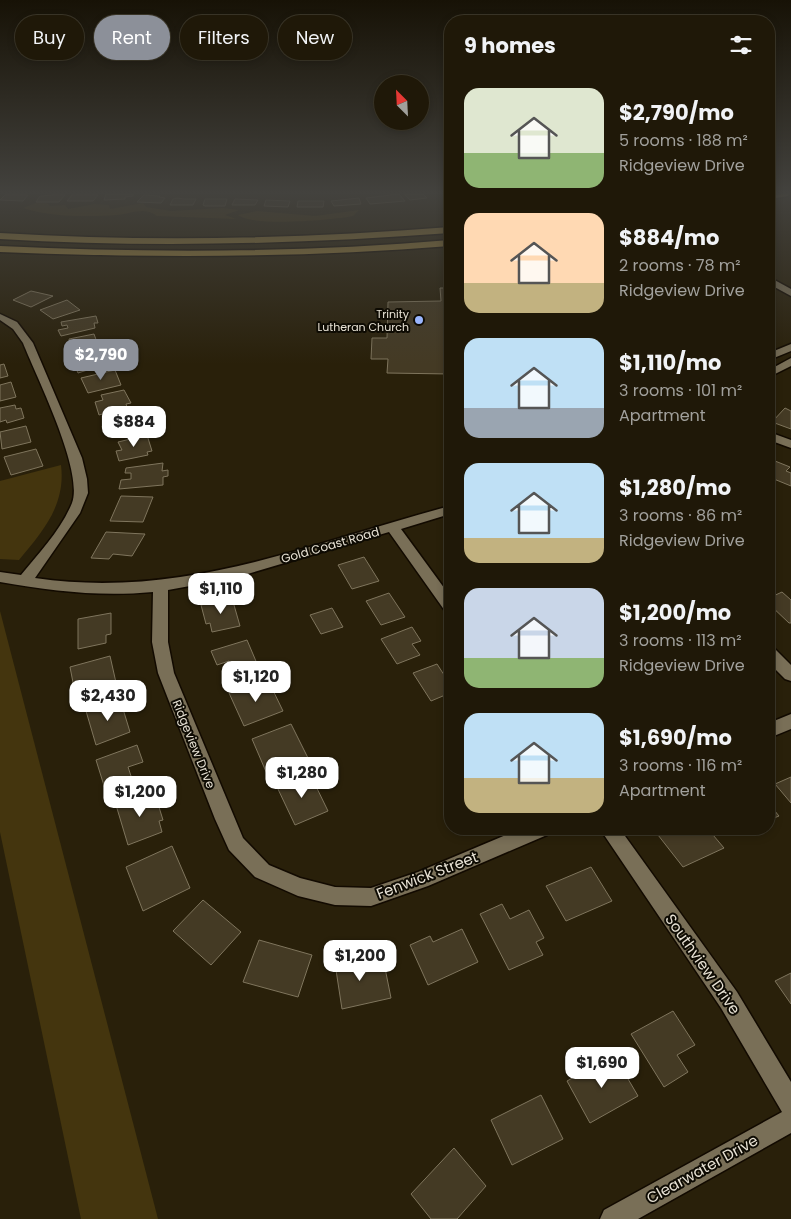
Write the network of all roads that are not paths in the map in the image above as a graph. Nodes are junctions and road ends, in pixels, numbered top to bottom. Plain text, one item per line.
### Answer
1 (67, 251) edge
2 (301, 251) edge
3 (775, 284) edge
4 (791, 294) edge
5 (0, 317) edge
6 (791, 347) edge
7 (775, 354) edge
8 (791, 361) edge
9 (775, 370) edge
10 (775, 438) edge
11 (791, 444) edge
12 (444, 512) edge
13 (392, 527) junction
14 (0, 577) edge
15 (25, 581) junction
16 (160, 585) junction
17 (444, 599) edge
18 (775, 659) edge
19 (791, 675) edge
20 (791, 721) edge
21 (775, 728) edge
22 (526, 835) edge
23 (613, 835) edge
24 (280, 880) joint
25 (791, 1104) edge
26 (791, 1120) edge
27 (613, 1219) edge

1 - 2 highway
3 - 4 street
5 - 15 street
6 - 7 street
8 - 9 street
10 - 11 street
12 - 13 street, Gold Coast Road
13 - 16 street, Gold Coast Road
13 - 17 street
14 - 15 street, Gold Coast Road
15 - 16 street, Gold Coast Road
16 - 24 street, Ridgeview Drive
18 - 19 street
20 - 21 street
22 - 24 street, Fenwick Street
23 - 25 street, Southview Drive
26 - 27 street, Clearwater Drive

